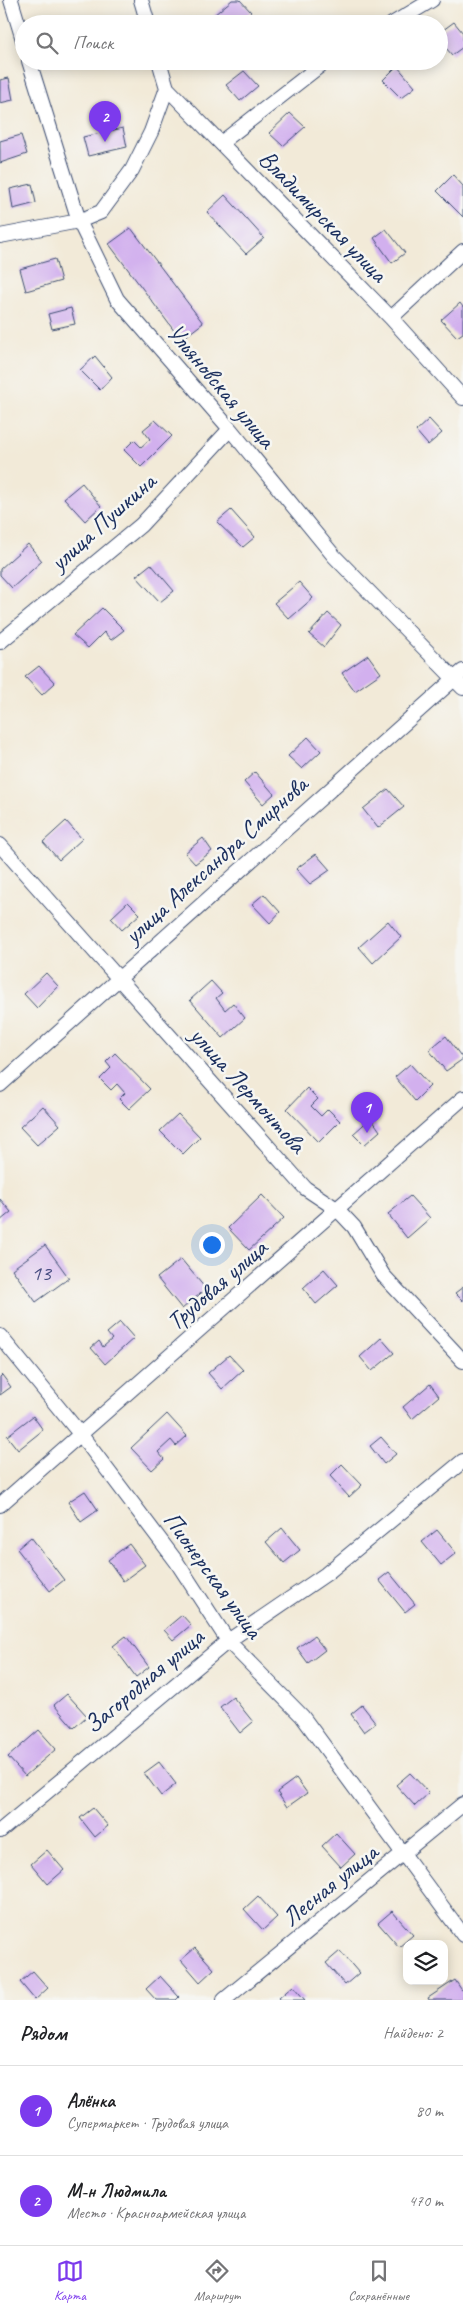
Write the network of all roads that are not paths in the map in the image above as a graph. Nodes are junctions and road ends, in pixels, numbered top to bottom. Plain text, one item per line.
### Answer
1 (11, 0) edge
2 (141, 0) edge
3 (432, 0) edge
4 (16, 15) edge
5 (145, 15) edge
6 (407, 15) edge
7 (32, 70) edge
8 (162, 70) edge
9 (314, 70) edge
10 (167, 88) junction
11 (221, 143) junction
12 (79, 221) junction
13 (0, 236) edge
14 (463, 251) edge
15 (391, 318) junction
16 (463, 398) edge
17 (230, 429) junction
18 (0, 642) edge
19 (460, 679) edge
20 (0, 845) edge
21 (118, 977) junction
22 (0, 1084) edge
23 (463, 1098) edge
24 (338, 1210) junction
25 (0, 1336) edge
26 (463, 1360) edge
27 (81, 1435) junction
28 (463, 1462) edge
29 (0, 1505) edge
30 (228, 1641) junction
31 (463, 1804) edge
32 (0, 1831) edge
33 (403, 1855) junction
34 (463, 1935) edge
35 (224, 2000) edge

1 - 4 street
2 - 5 street
3 - 6 street
7 - 12 street, Ульяновская улица
8 - 10 street, Владимирская улица
9 - 11 street
10 - 11 street, Владимирская улица
10 - 12 street
11 - 15 street, Владимирская улица
12 - 13 street
12 - 17 street, Ульяновская улица
14 - 15 street
15 - 16 street, Владимирская улица
17 - 18 street, улица Пушкина
17 - 19 street, Ульяновская улица
19 - 21 street, улица Александра Смирнова
20 - 21 street, улица Лермонтова
21 - 22 street, улица Александра Смирнова
21 - 24 street, улица Лермонтова
23 - 24 street, Трудовая улица
24 - 26 street, улица Лермонтова
24 - 27 street, Трудовая улица
25 - 27 street, Пионерская улица
27 - 29 street, Трудовая улица
27 - 30 street, Пионерская улица
28 - 30 street, Загородная улица
30 - 32 street, Загородная улица
30 - 33 street, Пионерская улица
31 - 33 street, Лесная улица
33 - 34 street, Пионерская улица
33 - 35 street, Лесная улица

